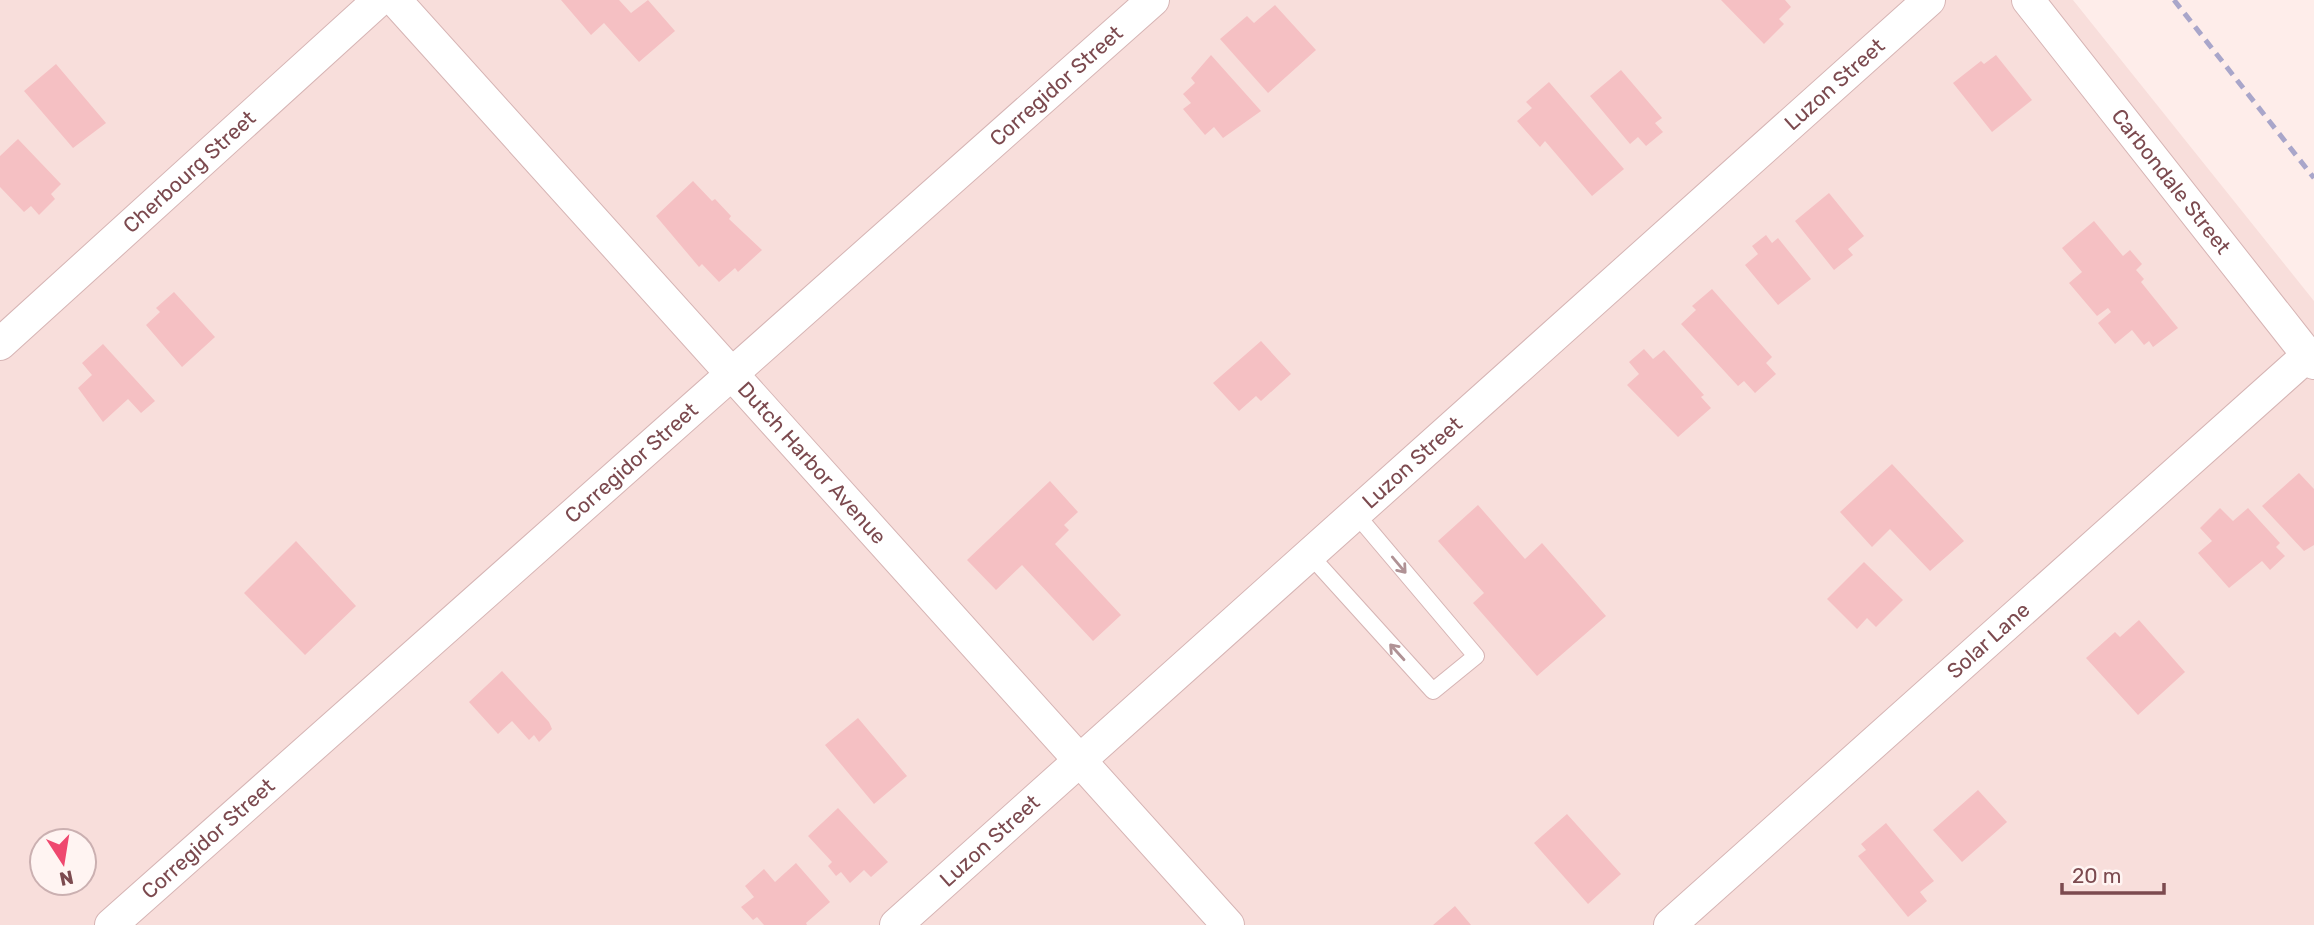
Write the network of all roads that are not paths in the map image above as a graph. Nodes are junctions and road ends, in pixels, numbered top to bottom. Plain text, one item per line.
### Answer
1 (379, 0) edge
2 (395, 0) edge
3 (1153, 0) edge
4 (1929, 0) edge
5 (2028, 0) edge
6 (0, 344) edge
7 (2311, 359) edge
8 (734, 374) junction
9 (1355, 513) junction
10 (1309, 554) junction
11 (1081, 758) junction
12 (111, 925) edge
13 (896, 925) edge
14 (1228, 925) edge
15 (1670, 925) edge

1 - 6 street, Cherbourg Street
2 - 8 street, Dutch Harbor Avenue
3 - 8 street, Corregidor Street
4 - 9 street, Luzon Street
5 - 7 street, Carbondale Street
7 - 15 street, Solar Lane
8 - 11 street, Dutch Harbor Avenue
8 - 12 street, Corregidor Street
9 - 10 street, Luzon Street
9 -> 10 lane
10 - 11 street, Luzon Street
11 - 13 street, Luzon Street
11 - 14 street, Dutch Harbor Avenue

